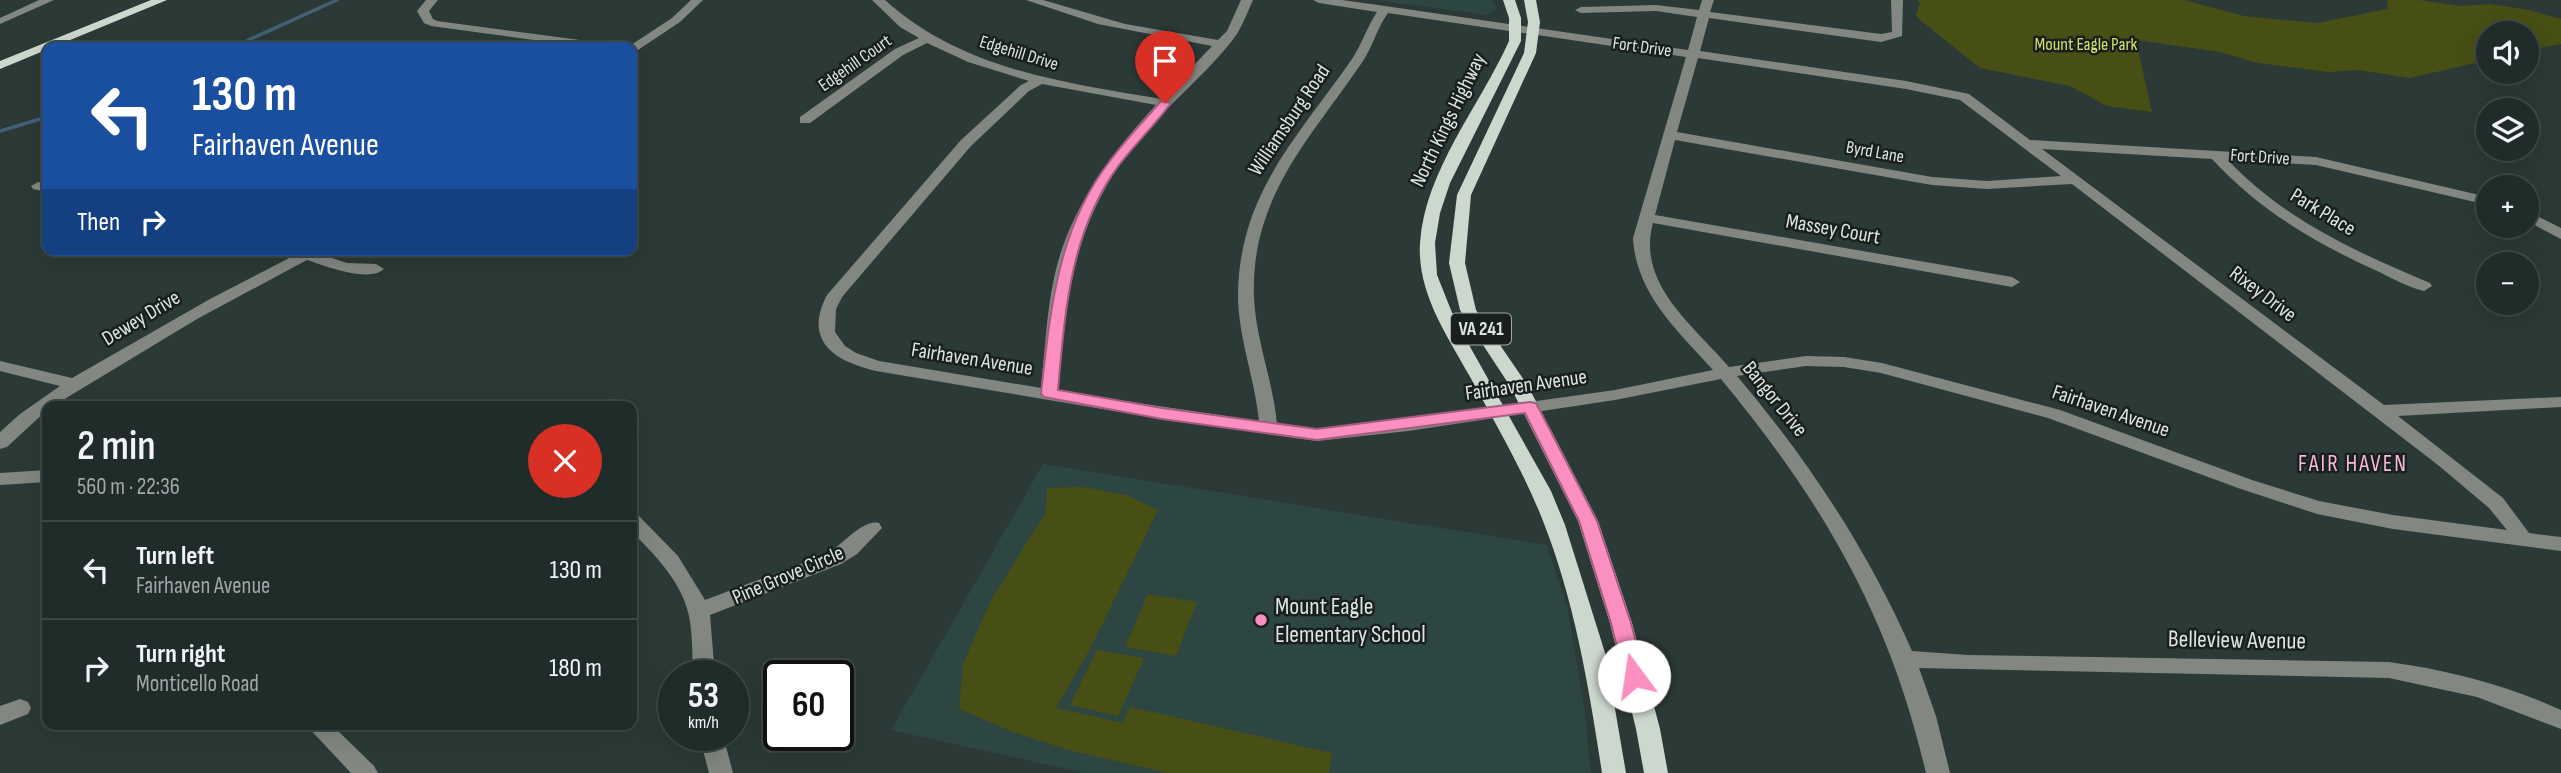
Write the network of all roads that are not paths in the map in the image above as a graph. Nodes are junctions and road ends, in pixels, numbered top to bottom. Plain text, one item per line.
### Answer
1 (48, 0) edge
2 (161, 0) edge
3 (432, 0) edge
4 (697, 0) edge
5 (878, 0) edge
6 (1032, 0) edge
7 (1247, 0) edge
8 (1319, 0) edge
9 (1508, 0) edge
10 (1530, 0) edge
11 (1709, 0) edge
12 (1897, 0) edge
13 (1385, 9) junction
14 (1581, 10) dead end
15 (1704, 13) junction
16 (2, 21) dead end
17 (1516, 27) junction
18 (1534, 30) junction
19 (927, 39) junction
20 (57, 42) edge
21 (576, 42) edge
22 (1221, 44) junction
23 (637, 47) edge
24 (42, 48) edge
25 (1695, 55) junction
26 (0, 65) edge
27 (1040, 80) junction
28 (1964, 97) joint
29 (1165, 103) junction
30 (805, 120) dead end
31 (1671, 135) junction
32 (2026, 144) junction
33 (2215, 154) junction
34 (2074, 180) junction
35 (2476, 198) edge
36 (1647, 218) junction
37 (2539, 222) edge
38 (2561, 234) edge
39 (298, 256) edge
40 (316, 256) edge
41 (376, 269) dead end
42 (2012, 282) dead end
43 (2424, 286) dead end
44 (0, 366) edge
45 (1726, 374) junction
46 (74, 384) junction
47 (1049, 394) junction
48 (50, 401) edge
49 (2561, 402) edge
50 (42, 407) edge
51 (1530, 407) junction
52 (1499, 411) junction
53 (2380, 411) junction
54 (1269, 429) junction
55 (0, 443) edge
56 (42, 476) edge
57 (0, 479) edge
58 (637, 526) edge
59 (872, 528) dead end
60 (2522, 539) junction
61 (2561, 544) edge
62 (699, 611) junction
63 (1904, 659) junction
64 (703, 660) edge
65 (2561, 720) edge
66 (322, 730) edge
67 (715, 751) edge
68 (366, 773) edge
69 (721, 773) edge
70 (1614, 773) edge
71 (1657, 773) edge
72 (1938, 773) edge

1 - 16 street
2 - 20 main road
3 - 21 street
4 - 23 street
5 - 19 street, Edgehill Drive
6 - 22 street
7 - 22 street
8 - 13 street, Fort Drive
9 - 17 main road
10 - 18 main road, VA 241
11 - 15 street, Bangor Drive
12 - 15 street
13 - 17 street, Fort Drive
13 - 54 street, Williamsburg Road
14 - 15 street
15 - 25 street, Bangor Drive
17 - 18 street, Fort Drive
17 - 52 main road, North Kings Highway / VA 241
18 - 25 street, Fort Drive
18 - 51 main road, VA 241
19 - 27 street, Edgehill Drive
19 - 30 street, Edgehill Court
22 - 29 street
24 - 26 main road
25 - 28 street, Fort Drive
25 - 31 street, Bangor Drive
27 - 29 street, Edgehill Drive
27 - 47 street, Fairhaven Avenue
28 - 32 street, Rixey Drive
29 - 47 street
31 - 34 street, Byrd Lane
31 - 36 street, Bangor Drive
32 - 33 street, Fort Drive
32 - 34 street, Rixey Drive
33 - 35 street, Fort Drive
33 - 43 street, Park Place
34 - 53 street, Rixey Drive
36 - 42 street, Massey Court
36 - 45 street, Bangor Drive
37 - 38 street
39 - 46 street, Dewey Drive
40 - 41 street
44 - 46 street
45 - 51 street, Fairhaven Avenue
45 - 60 street, Fairhaven Avenue
45 - 63 street, Bangor Drive
46 - 48 street, Dewey Drive
47 - 54 street, Fairhaven Avenue
49 - 53 street
50 - 55 street, Dewey Drive
51 - 52 street, Fairhaven Avenue
51 - 71 main road, VA 241
52 - 54 street, Fairhaven Avenue
52 - 70 main road, North Kings Highway / VA 241
53 - 60 street, Rixey Drive
56 - 57 street
58 - 62 street
59 - 62 street, Pine Grove Circle
60 - 61 street, Fairhaven Avenue
62 - 64 street
63 - 65 street, Belleview Avenue
63 - 72 street, Bangor Drive
66 - 68 street
67 - 69 street

